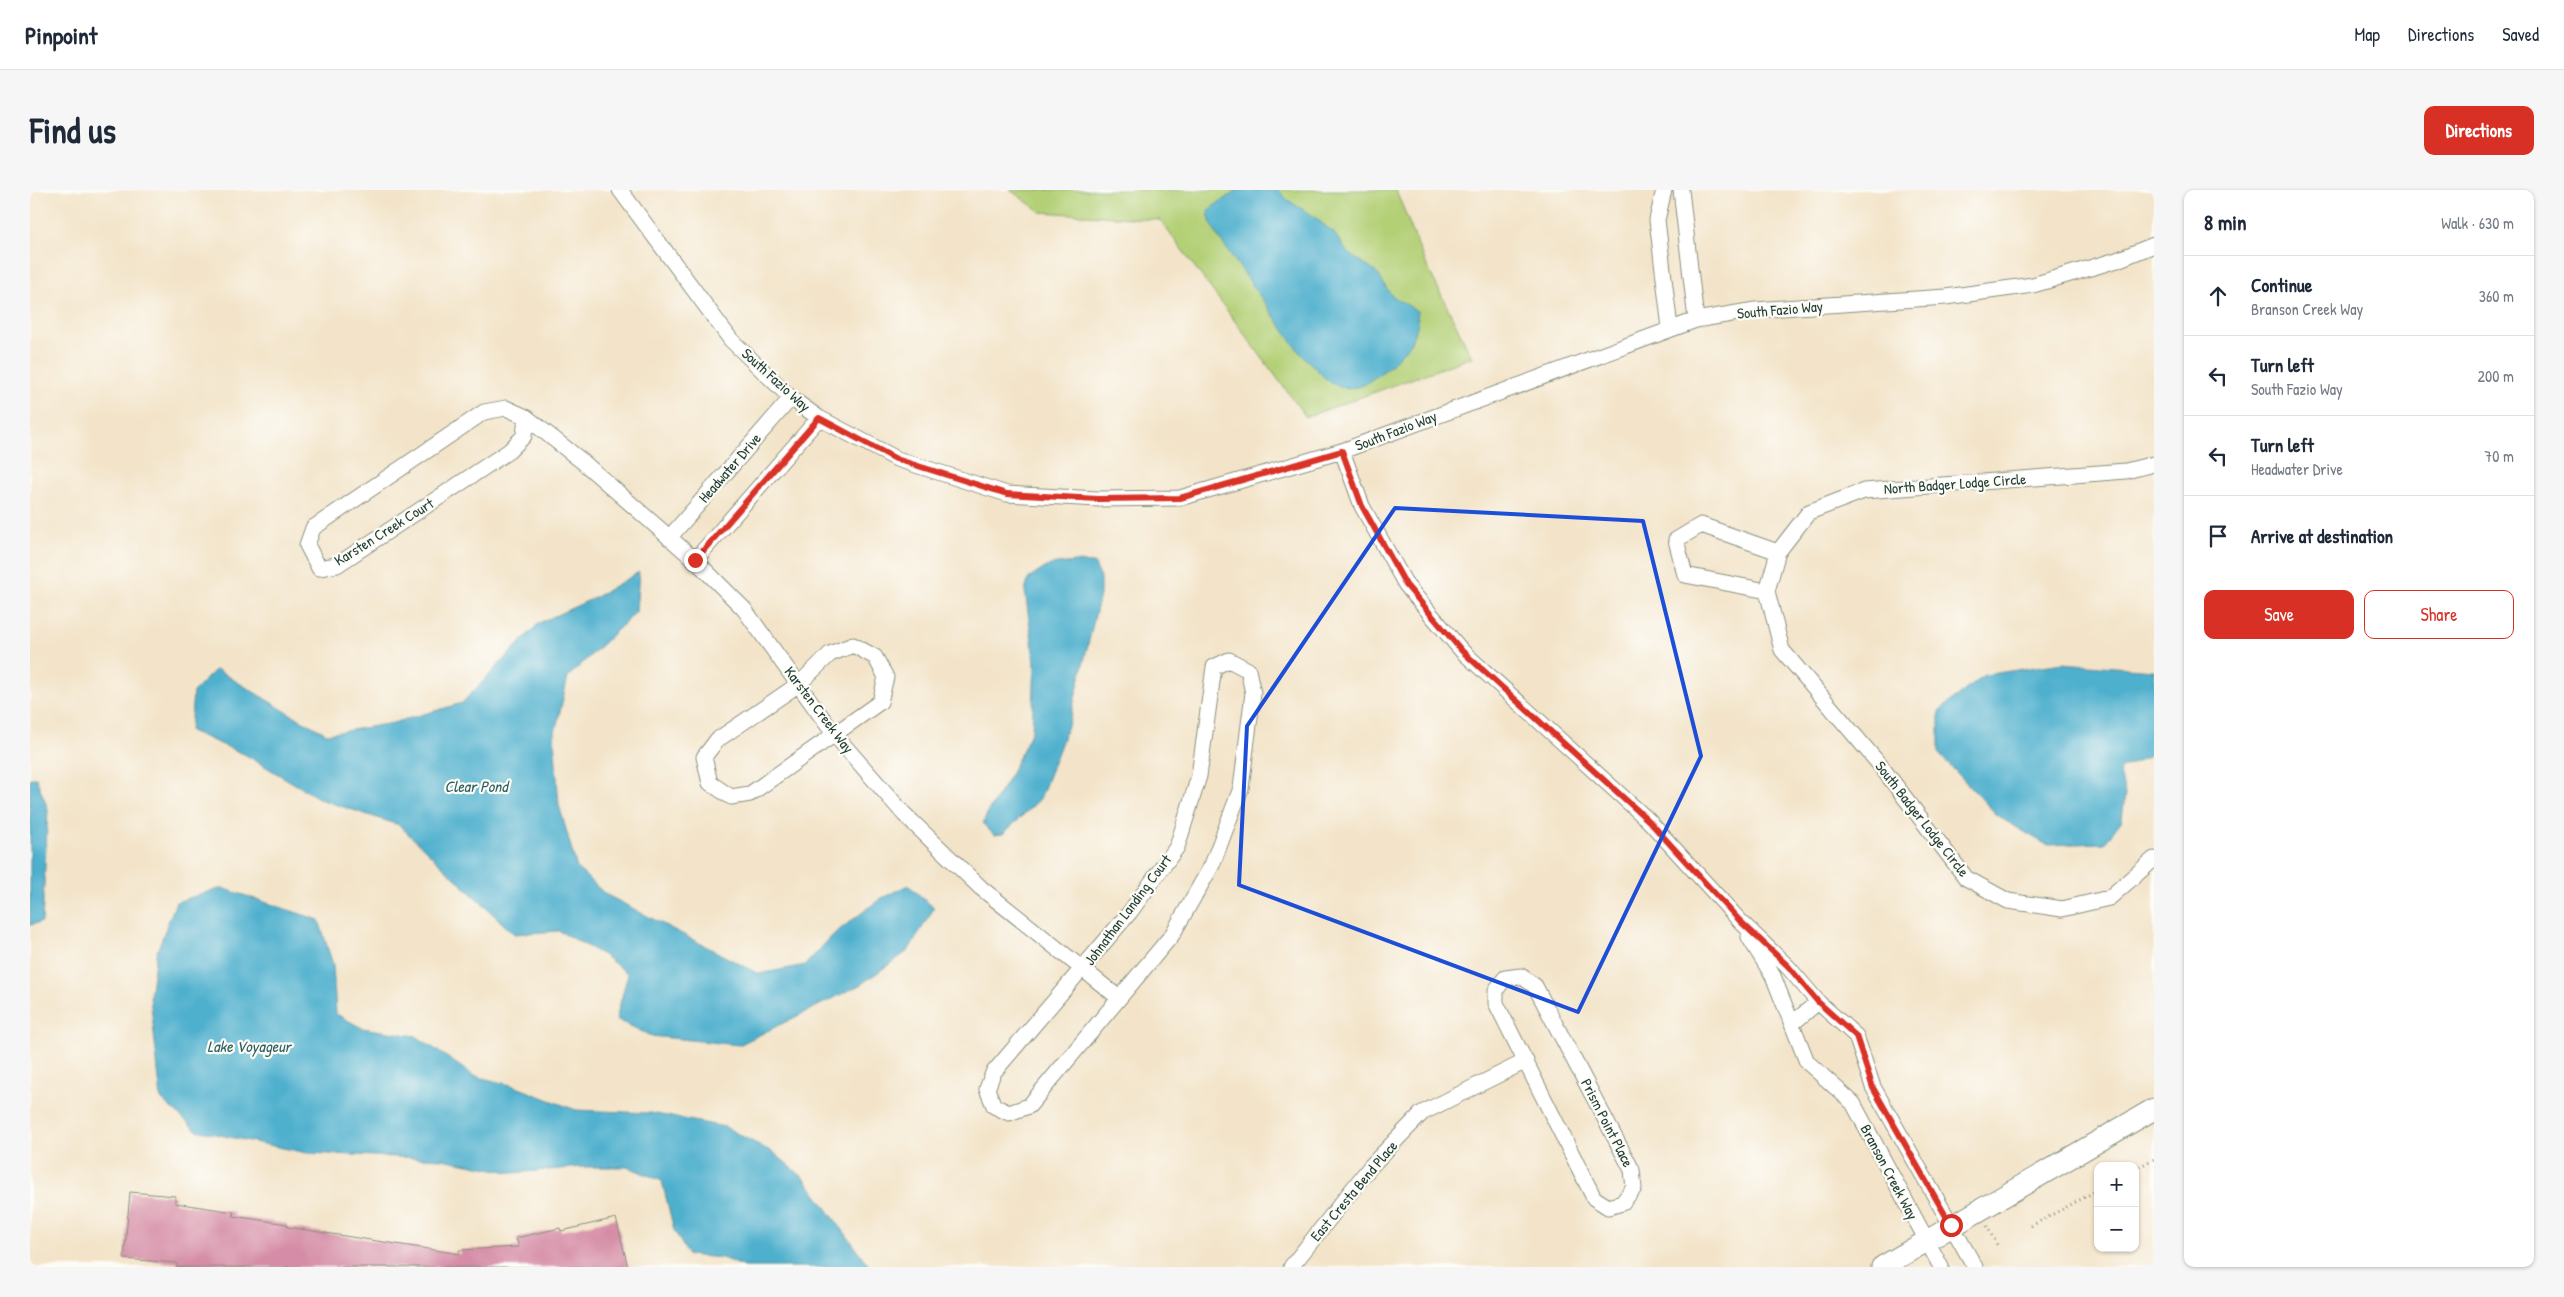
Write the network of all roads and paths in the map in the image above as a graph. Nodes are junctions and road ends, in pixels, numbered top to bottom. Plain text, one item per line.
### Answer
1 (620, 190) edge
2 (1664, 190) edge
3 (1680, 190) edge
4 (2154, 245) edge
5 (1696, 320) junction
6 (1670, 328) junction
7 (792, 398) junction
8 (526, 418) junction
9 (819, 418) junction
10 (1342, 451) junction
11 (2154, 464) edge
12 (669, 538) junction
13 (1778, 552) junction
14 (695, 560) junction
15 (1767, 592) junction
16 (1773, 616) joint
17 (799, 684) junction
18 (834, 734) junction
19 (2154, 859) edge
20 (1740, 921) junction
21 (1083, 969) junction
22 (1119, 998) junction
23 (1818, 1002) junction
24 (1792, 1023) junction
25 (1526, 1061) junction
26 (1873, 1088) junction
27 (1853, 1103) junction
28 (2154, 1109) edge
29 (2154, 1159) edge
30 (2139, 1167) edge
31 (2094, 1192) edge
32 (1951, 1225) junction
33 (1987, 1226) dead end
34 (2031, 1226) dead end
35 (1925, 1241) junction
36 (1997, 1245) dead end
37 (1294, 1266) edge
38 (1882, 1267) edge
39 (1941, 1267) edge
40 (1975, 1267) edge

1 - 7 street, South Fazio Way
2 - 6 street
3 - 5 street
4 - 5 street, South Fazio Way
5 - 6 street, South Fazio Way
6 - 10 street, South Fazio Way
7 - 9 street, South Fazio Way
7 - 12 street, Headwater Drive
8 - 8 street, Karsten Creek Court
8 - 12 street, Karsten Creek Way
9 - 10 street, South Fazio Way
9 - 14 street
10 - 20 street, Branson Creek Way
11 - 13 street, North Badger Lodge Circle
12 - 14 street, Karsten Creek Way
13 - 15 street, North Badger Lodge Circle
13 - 15 street
14 - 17 street, Karsten Creek Way
15 - 16 street, North Badger Lodge Circle
16 - 19 street, South Badger Lodge Circle
17 - 18 street, Karsten Creek Way
17 - 18 street
17 - 18 street
18 - 21 street, Karsten Creek Way
20 - 23 street, Branson Creek Way
20 - 24 street, Branson Creek Way
21 - 22 street, Karsten Creek Way
21 - 22 street, Johnathan Landing Court
21 - 22 street, Johnathan Landing Court
23 - 24 street
23 - 26 street, Branson Creek Way
24 - 27 street, Branson Creek Way
25 - 25 street, Prism Point Place
25 - 37 street, East Cresta Bend Place
26 - 27 street
26 - 32 street, Branson Creek Way
27 - 35 street, Branson Creek Way
28 - 32 main road
29 - 30 path
31 - 34 path
32 - 35 main road
32 - 40 street, Branson Creek Way
33 - 36 path
35 - 38 main road
35 - 39 street, Branson Creek Way

